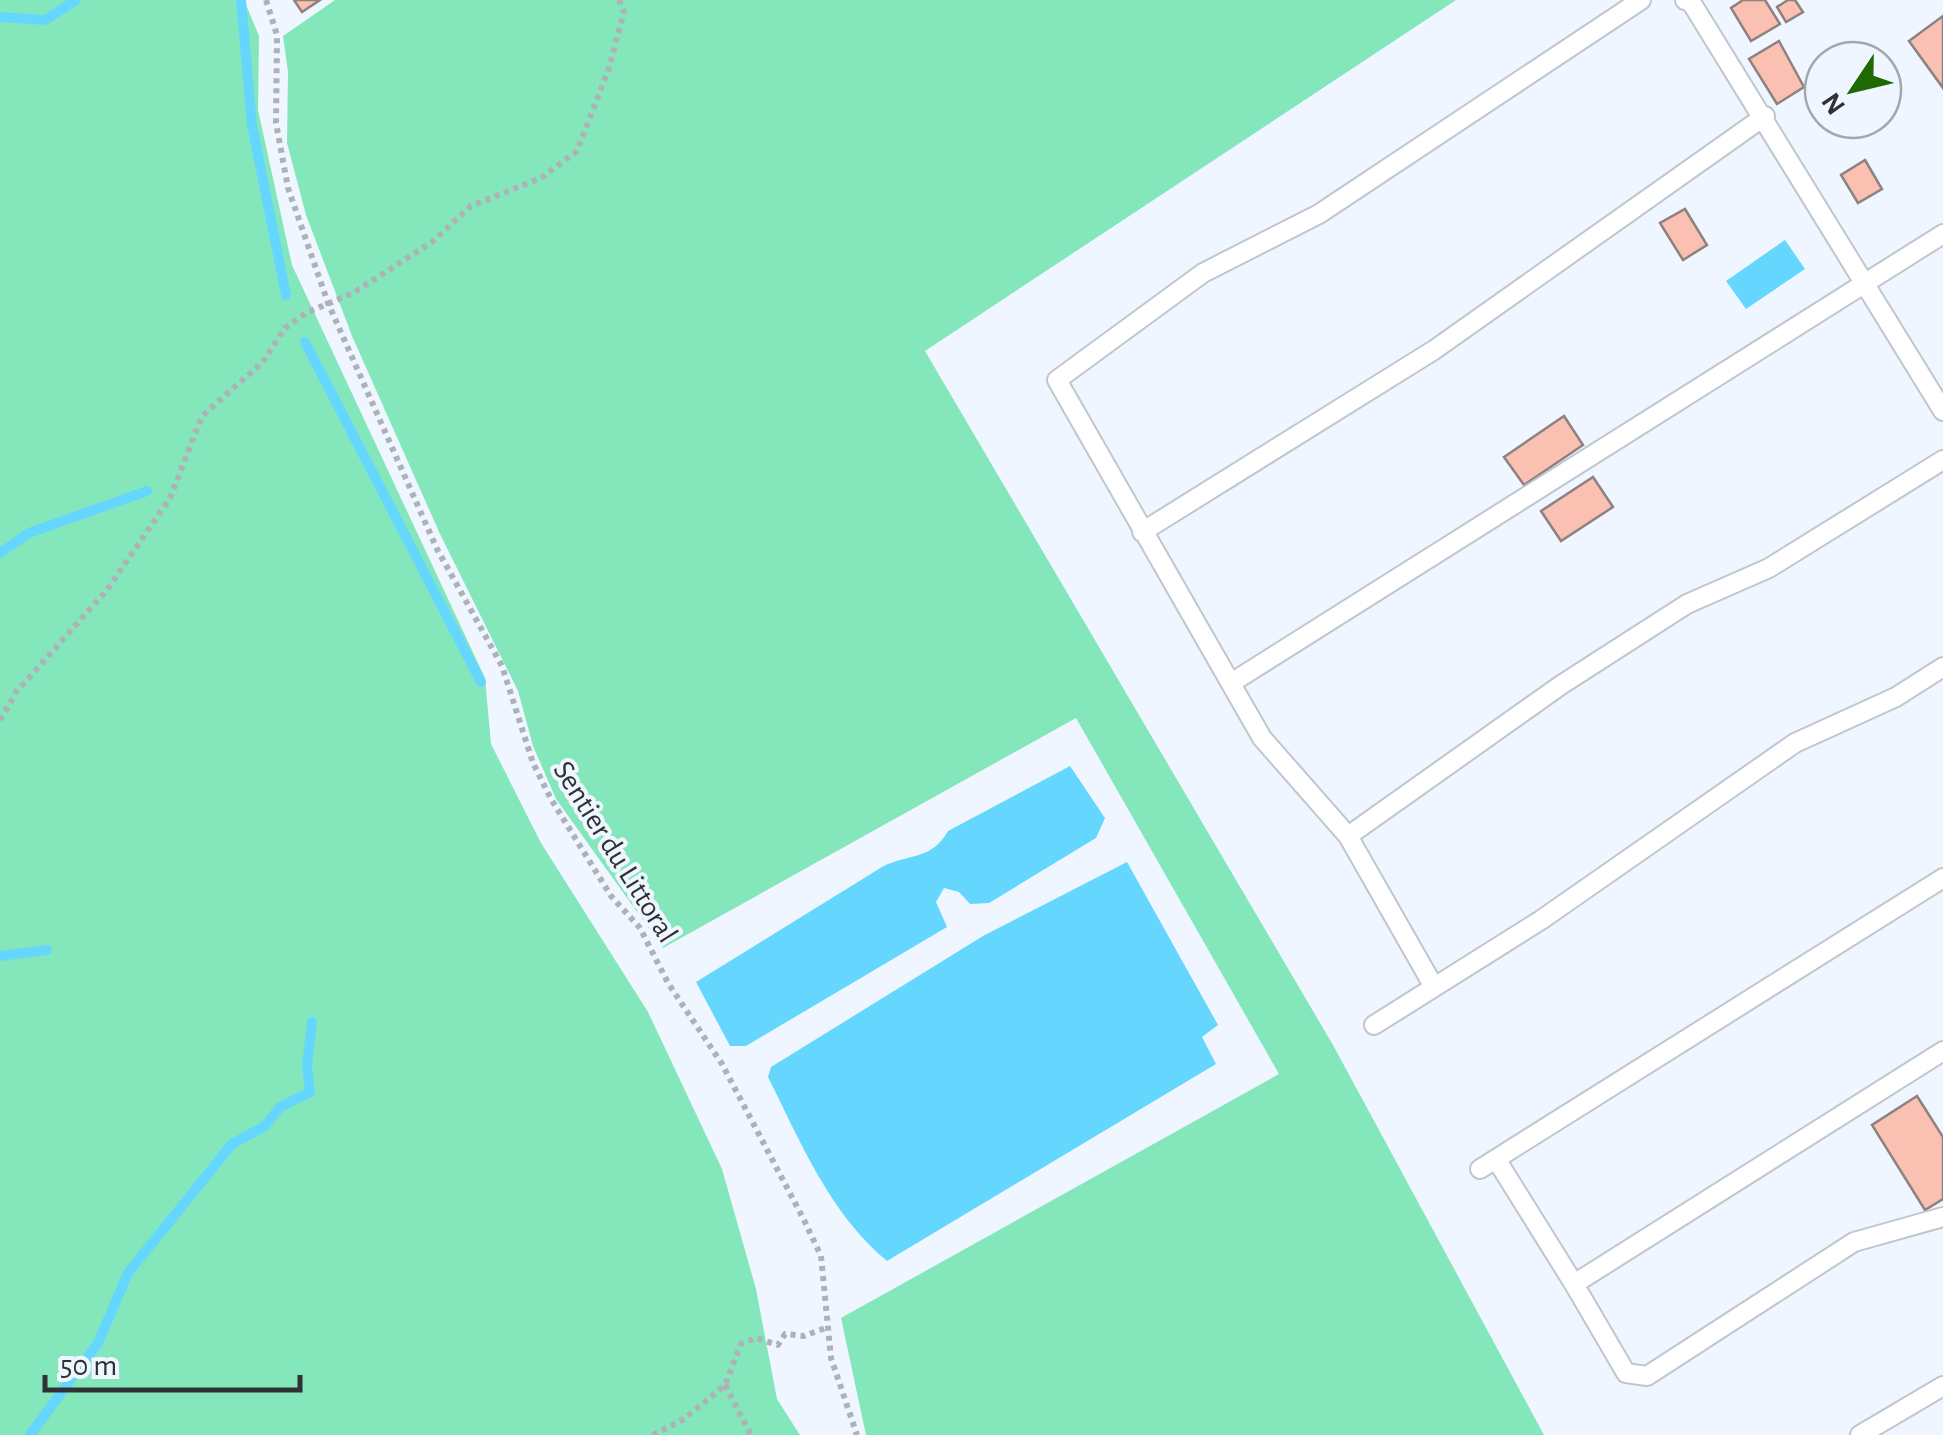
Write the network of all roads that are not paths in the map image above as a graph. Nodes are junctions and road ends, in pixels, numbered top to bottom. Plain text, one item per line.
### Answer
1 (1641, 0) edge
2 (1686, 0) edge
3 (1765, 116) junction
4 (1943, 234) edge
5 (1866, 281) junction
6 (1943, 410) edge
7 (1943, 460) edge
8 (1142, 532) junction
9 (1943, 667) edge
10 (1231, 683) junction
11 (1348, 836) junction
12 (1943, 878) edge
13 (1434, 987) junction
14 (1374, 1025) dead end
15 (1943, 1051) edge
16 (1496, 1159) junction
17 (1480, 1169) dead end
18 (1943, 1217) edge
19 (1574, 1284) junction
20 (1943, 1386) edge
21 (1860, 1435) edge

1 - 8 lane
2 - 3 lane
3 - 5 lane
3 - 8 lane
4 - 5 lane
5 - 6 lane
5 - 10 lane
7 - 11 lane
8 - 10 lane
9 - 13 lane
10 - 11 lane
11 - 13 lane
12 - 16 lane
13 - 14 lane
15 - 19 lane
16 - 17 lane
16 - 19 lane
18 - 19 lane
20 - 21 lane

